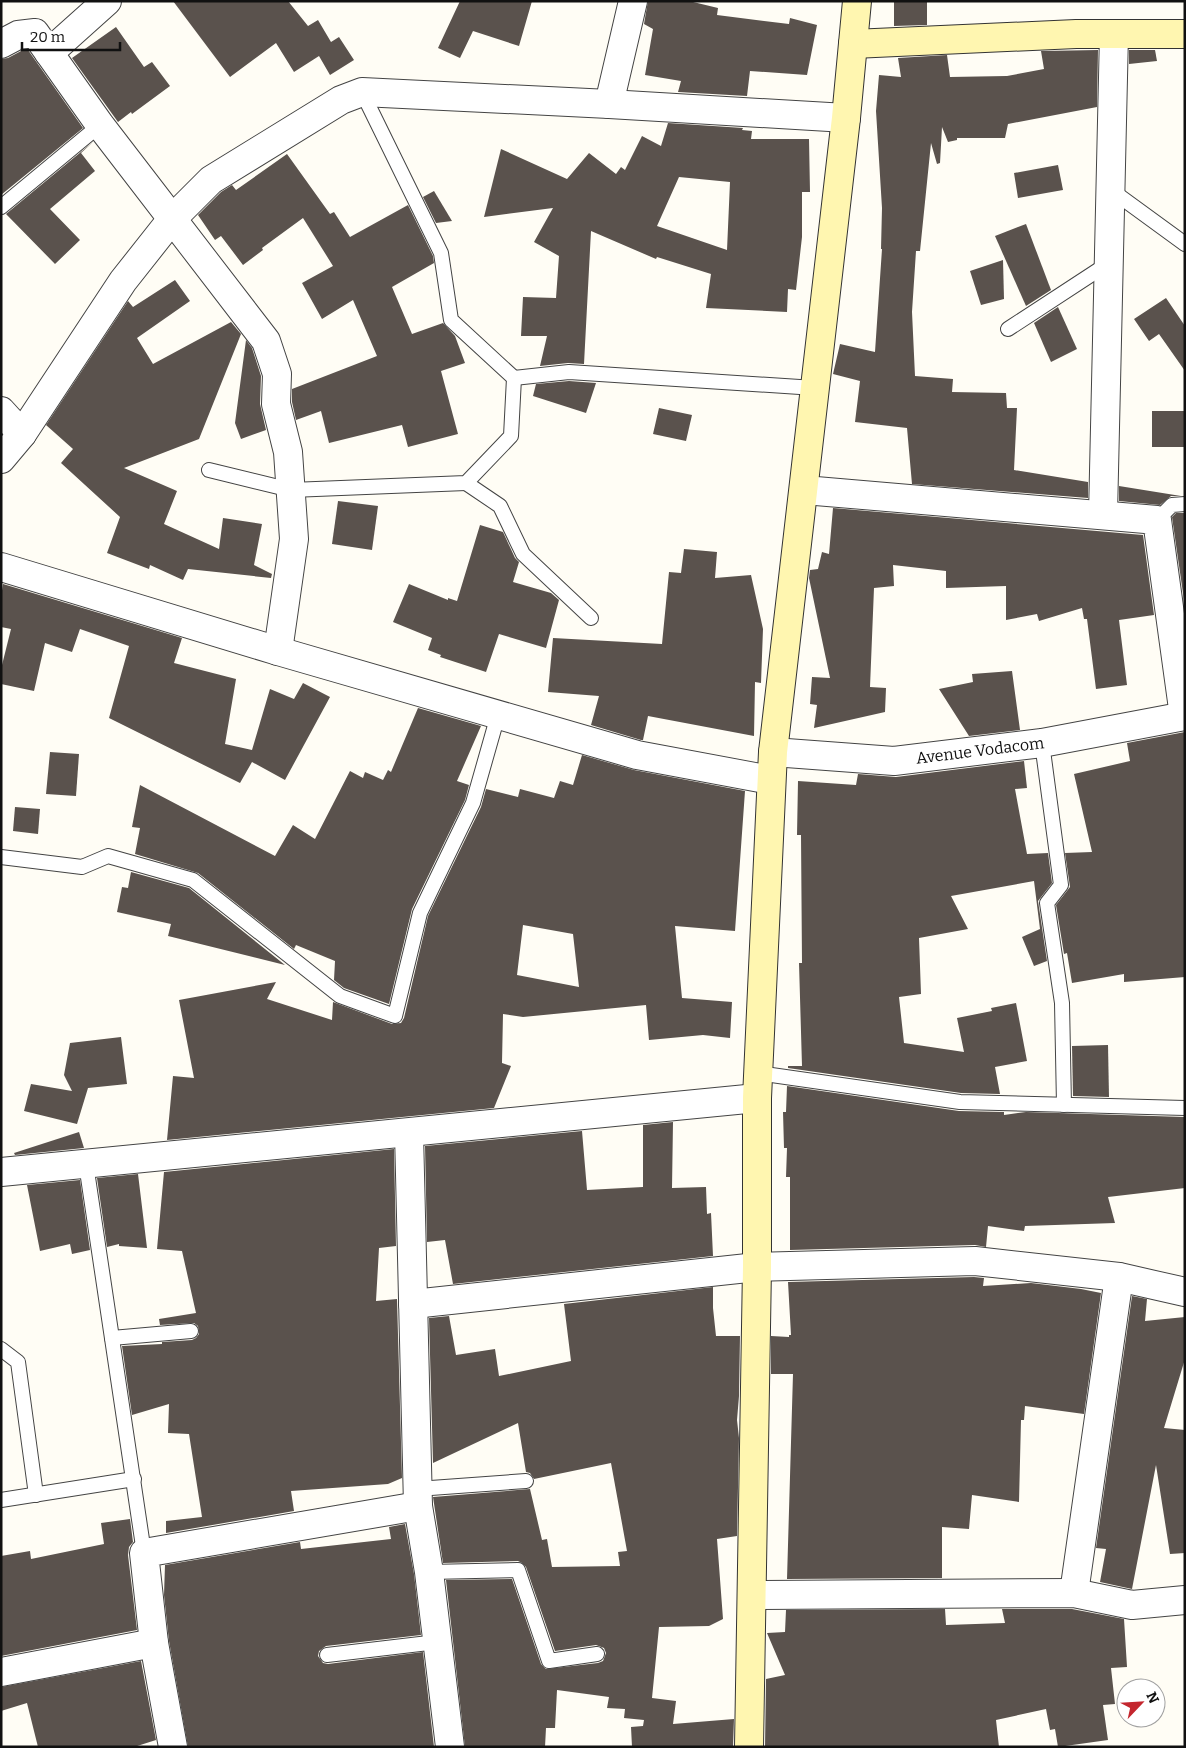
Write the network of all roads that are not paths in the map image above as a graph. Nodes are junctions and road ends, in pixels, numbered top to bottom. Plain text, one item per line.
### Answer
1 (107, 1) edge
2 (634, 1) edge
3 (857, 1) edge
4 (1114, 34) junction
5 (1185, 34) edge
6 (1, 44) edge
7 (853, 44) junction
8 (49, 53) junction
9 (362, 92) junction
10 (609, 104) junction
11 (846, 118) junction
12 (100, 125) junction
13 (1110, 190) junction
14 (1, 207) edge
15 (172, 219) junction
16 (1185, 244) edge
17 (1109, 263) junction
18 (1008, 329) dead end
19 (514, 378) junction
20 (815, 388) junction
21 (1, 411) edge
22 (22, 434) junction
23 (1, 459) edge
24 (209, 470) dead end
25 (466, 483) junction
26 (291, 490) junction
27 (804, 490) junction
28 (1185, 504) edge
29 (1103, 515) junction
30 (1157, 520) junction
31 (1, 567) edge
32 (591, 618) dead end
33 (278, 651) junction
34 (498, 715) junction
35 (1184, 716) edge
36 (1042, 743) junction
37 (773, 752) junction
38 (771, 780) junction
39 (1, 857) edge
40 (758, 1086) junction
41 (1064, 1105) junction
42 (1185, 1108) edge
43 (409, 1133) junction
44 (86, 1164) junction
45 (1, 1172) edge
46 (757, 1267) junction
47 (1119, 1277) junction
48 (1185, 1292) edge
49 (413, 1304) junction
50 (191, 1331) dead end
51 (112, 1338) junction
52 (1, 1348) edge
53 (134, 1479) junction
54 (526, 1481) dead end
55 (36, 1495) junction
56 (418, 1498) junction
57 (1, 1500) edge
58 (144, 1553) junction
59 (429, 1572) junction
60 (1074, 1593) junction
61 (752, 1595) junction
62 (1185, 1600) edge
63 (437, 1642) junction
64 (154, 1643) junction
65 (597, 1654) dead end
66 (327, 1655) dead end
67 (1, 1672) edge
68 (173, 1747) edge
69 (450, 1747) edge
70 (749, 1747) edge

1 - 8 street
2 - 10 street
3 - 7 street
4 - 5 street
4 - 7 street
4 - 13 street
6 - 8 street
7 - 11 street
8 - 12 street
9 - 10 street
9 - 15 street
9 - 19 lane
10 - 11 street
11 - 20 street
12 - 14 lane
12 - 15 street
13 - 16 lane
13 - 17 street
15 - 22 street
15 - 26 street
17 - 18 lane
17 - 29 street
19 - 20 lane
19 - 25 lane
20 - 27 street
21 - 22 street
22 - 23 street
24 - 26 lane
25 - 26 lane
25 - 32 lane
26 - 33 street
27 - 29 street
27 - 37 street
28 - 30 lane
29 - 30 street
30 - 35 street
31 - 33 street
33 - 34 street
34 - 38 street
34 - 39 lane
35 - 36 street, Avenue Vodacom
36 - 37 street, Avenue Vodacom
36 - 41 lane
37 - 38 street
38 - 40 street
40 - 41 lane
40 - 43 street
40 - 46 street
41 - 42 lane
43 - 44 street
43 - 49 street
44 - 45 street
44 - 51 lane
46 - 47 street
46 - 49 street
46 - 61 street
47 - 48 street
47 - 60 street
49 - 56 street
50 - 51 lane
51 - 53 lane
52 - 55 lane
53 - 55 lane
53 - 58 lane
54 - 56 lane
55 - 57 lane
56 - 58 street
56 - 59 street
58 - 64 street
59 - 63 street
59 - 65 lane
60 - 61 street
60 - 62 street
61 - 70 street
63 - 66 lane
63 - 69 street
64 - 67 street
64 - 68 street

